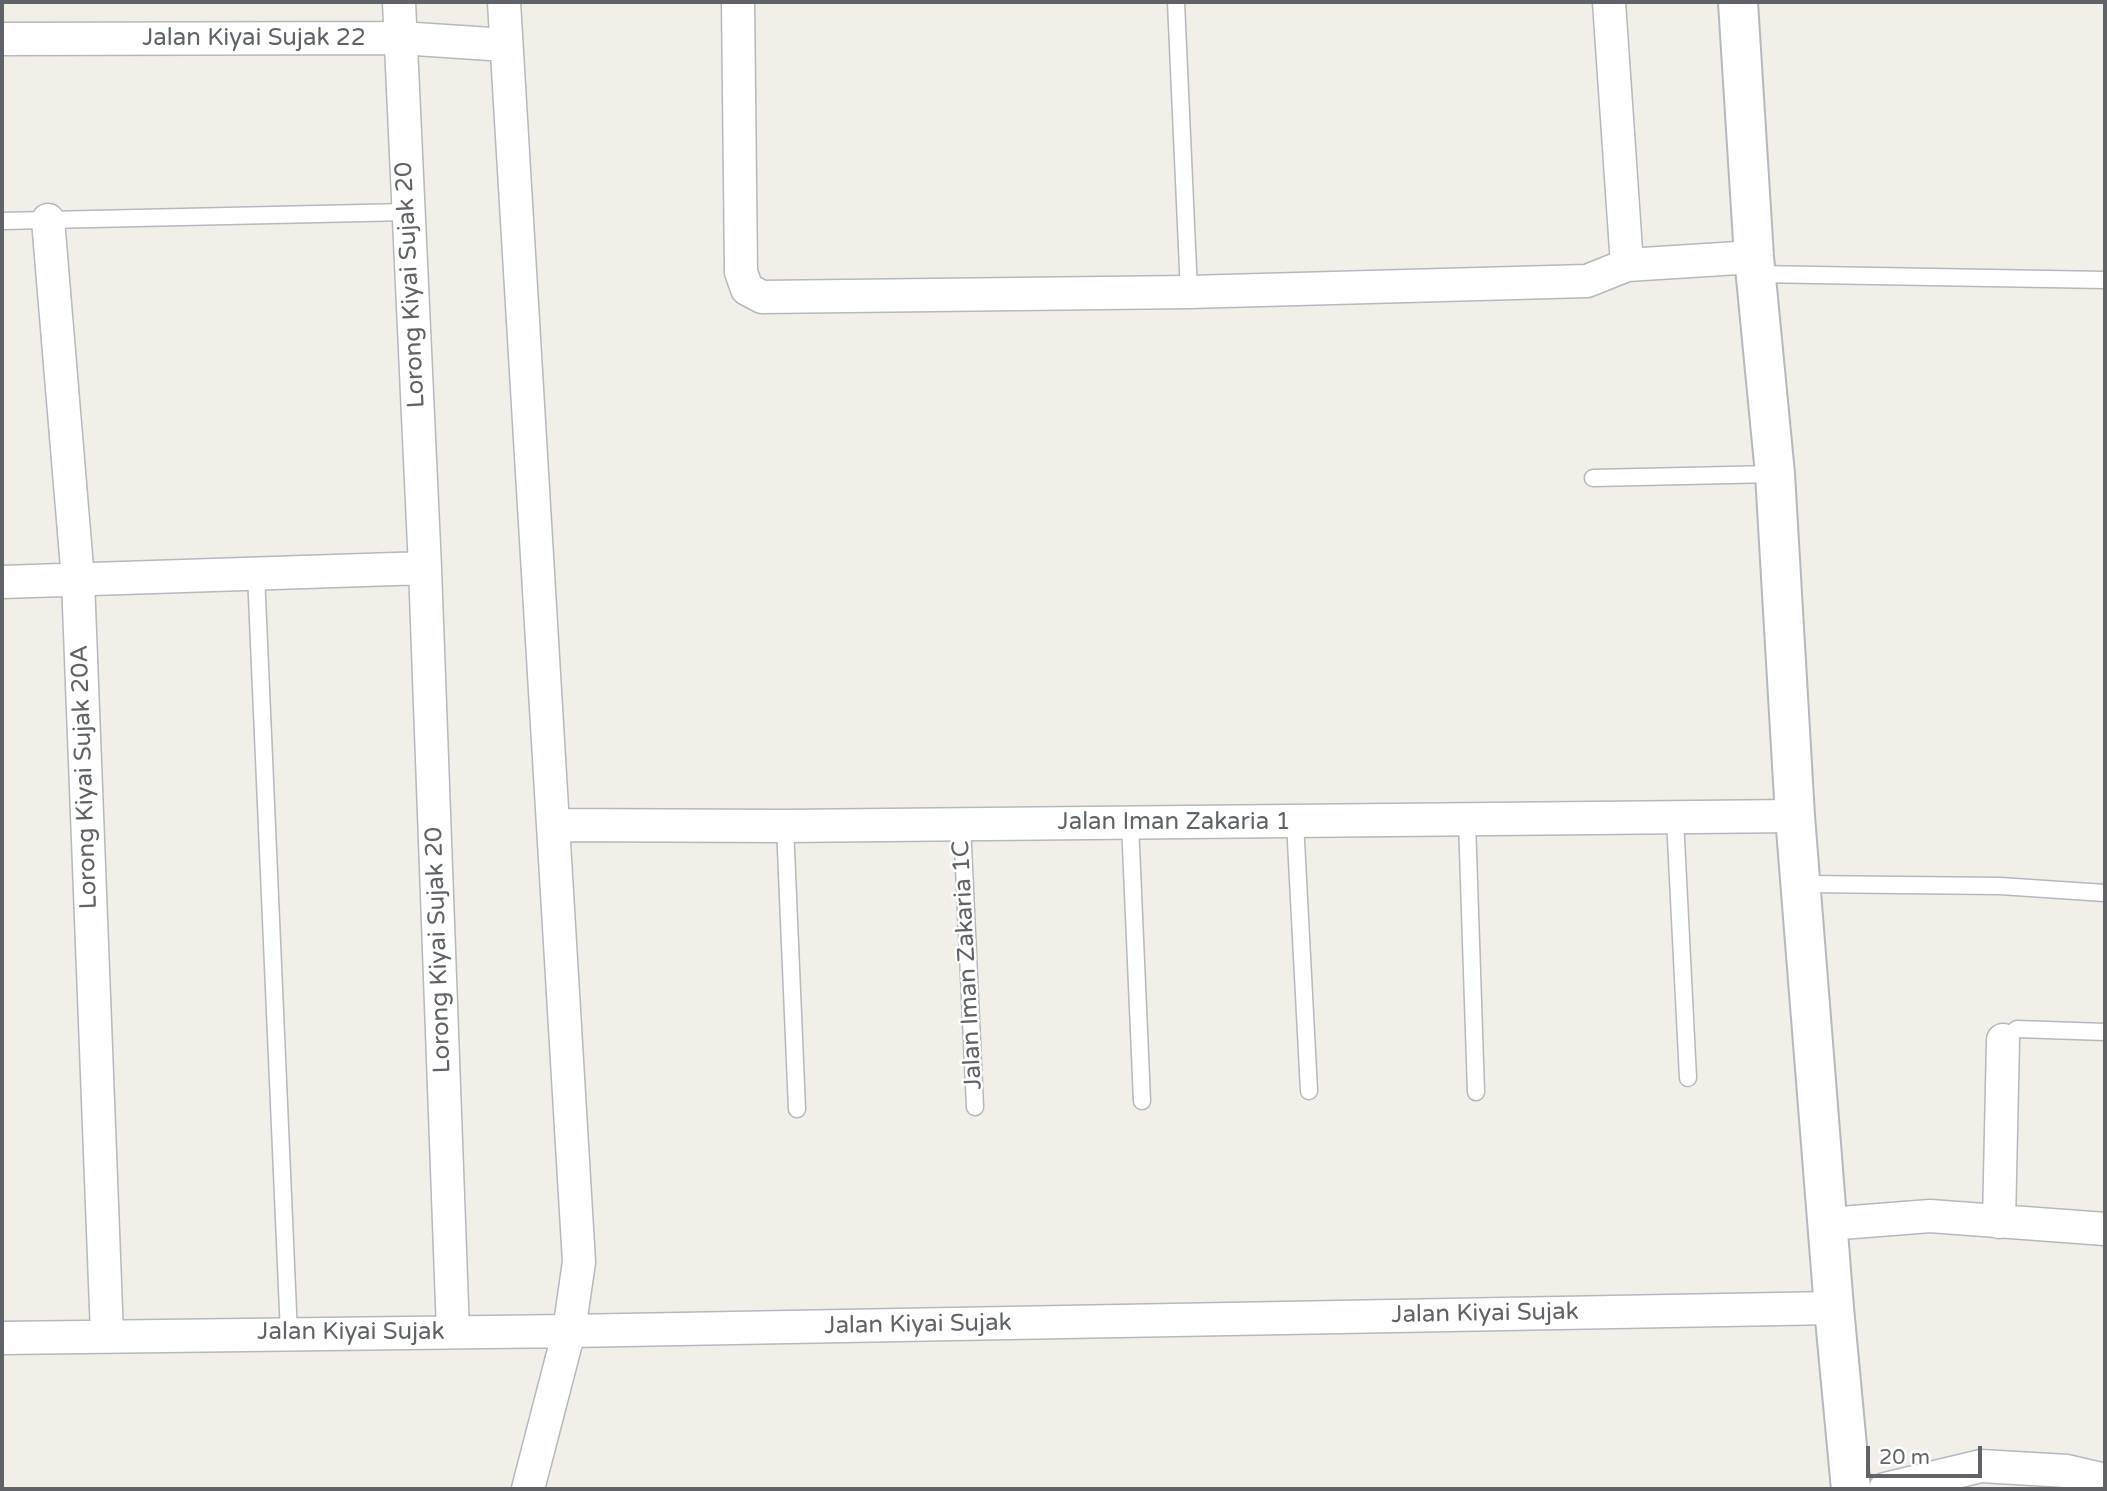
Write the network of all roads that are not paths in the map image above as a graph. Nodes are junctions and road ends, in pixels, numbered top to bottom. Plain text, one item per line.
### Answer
1 (399, 2) edge
2 (504, 2) edge
3 (738, 2) edge
4 (1176, 2) edge
5 (1609, 2) edge
6 (1738, 2) edge
7 (400, 38) junction
8 (2, 39) edge
9 (506, 45) junction
10 (408, 212) junction
11 (2, 220) edge
12 (48, 220) junction
13 (1627, 265) junction
14 (1755, 266) junction
15 (2105, 280) edge
16 (1189, 292) junction
17 (1775, 474) junction
18 (1593, 478) dead end
19 (425, 568) junction
20 (256, 574) junction
21 (78, 580) junction
22 (2, 582) edge
23 (1795, 816) junction
24 (1675, 819) junction
25 (1467, 821) junction
26 (1295, 822) junction
27 (1130, 823) junction
28 (961, 824) junction
29 (553, 825) junction
30 (785, 826) junction
31 (1802, 884) junction
32 (2105, 893) edge
33 (2105, 1032) edge
34 (2003, 1040) joint
35 (1688, 1078) dead end
36 (1309, 1091) dead end
37 (1476, 1092) dead end
38 (1142, 1101) dead end
39 (975, 1107) dead end
40 (797, 1109) dead end
41 (1999, 1222) junction
42 (1828, 1224) junction
43 (2105, 1229) edge
44 (1834, 1308) junction
45 (569, 1331) junction
46 (453, 1332) junction
47 (289, 1334) junction
48 (107, 1335) junction
49 (2, 1338) edge
50 (2105, 1480) edge
51 (528, 1489) edge
52 (1851, 1489) edge
53 (1885, 1489) edge

1 - 7 street, Lorong Kiyai Sujak 20
2 - 9 street
3 - 16 street
4 - 16 lane
5 - 13 street
6 - 14 street
7 - 8 street, Jalan Kiyai Sujak 22
7 - 9 street, Jalan Kiyai Sujak 22
7 - 10 street, Lorong Kiyai Sujak 20
9 - 29 street
10 - 12 lane
10 - 19 street, Lorong Kiyai Sujak 20
11 - 12 lane
12 - 21 street, Lorong Kiyai Sujak 20A
13 - 14 street
13 - 16 street
14 - 15 lane
14 - 17 street
17 - 18 lane
17 - 23 street
19 - 20 street
19 - 46 street, Lorong Kiyai Sujak 20
20 - 21 street
20 - 47 lane
21 - 22 street
21 - 48 street, Lorong Kiyai Sujak 20A
23 - 24 street, Jalan Iman Zakaria 1
23 - 31 street
24 - 25 street, Jalan Iman Zakaria 1
24 - 35 lane
25 - 26 street, Jalan Iman Zakaria 1
25 - 37 lane
26 - 27 street, Jalan Iman Zakaria 1
26 - 36 lane
27 - 28 street, Jalan Iman Zakaria 1
27 - 38 lane
28 - 30 street, Jalan Iman Zakaria 1
28 - 39 lane, Jalan Iman Zakaria 1C
29 - 30 street, Jalan Iman Zakaria 1
29 - 45 street
30 - 40 lane
31 - 32 lane
31 - 42 street
33 - 34 lane
34 - 41 street
41 - 42 street
41 - 43 street
42 - 44 street
44 - 45 street, Jalan Kiyai Sujak
44 - 52 street
45 - 46 street, Jalan Kiyai Sujak
45 - 51 street
46 - 47 street, Jalan Kiyai Sujak
47 - 48 street, Jalan Kiyai Sujak
48 - 49 street, Jalan Kiyai Sujak
50 - 53 street

